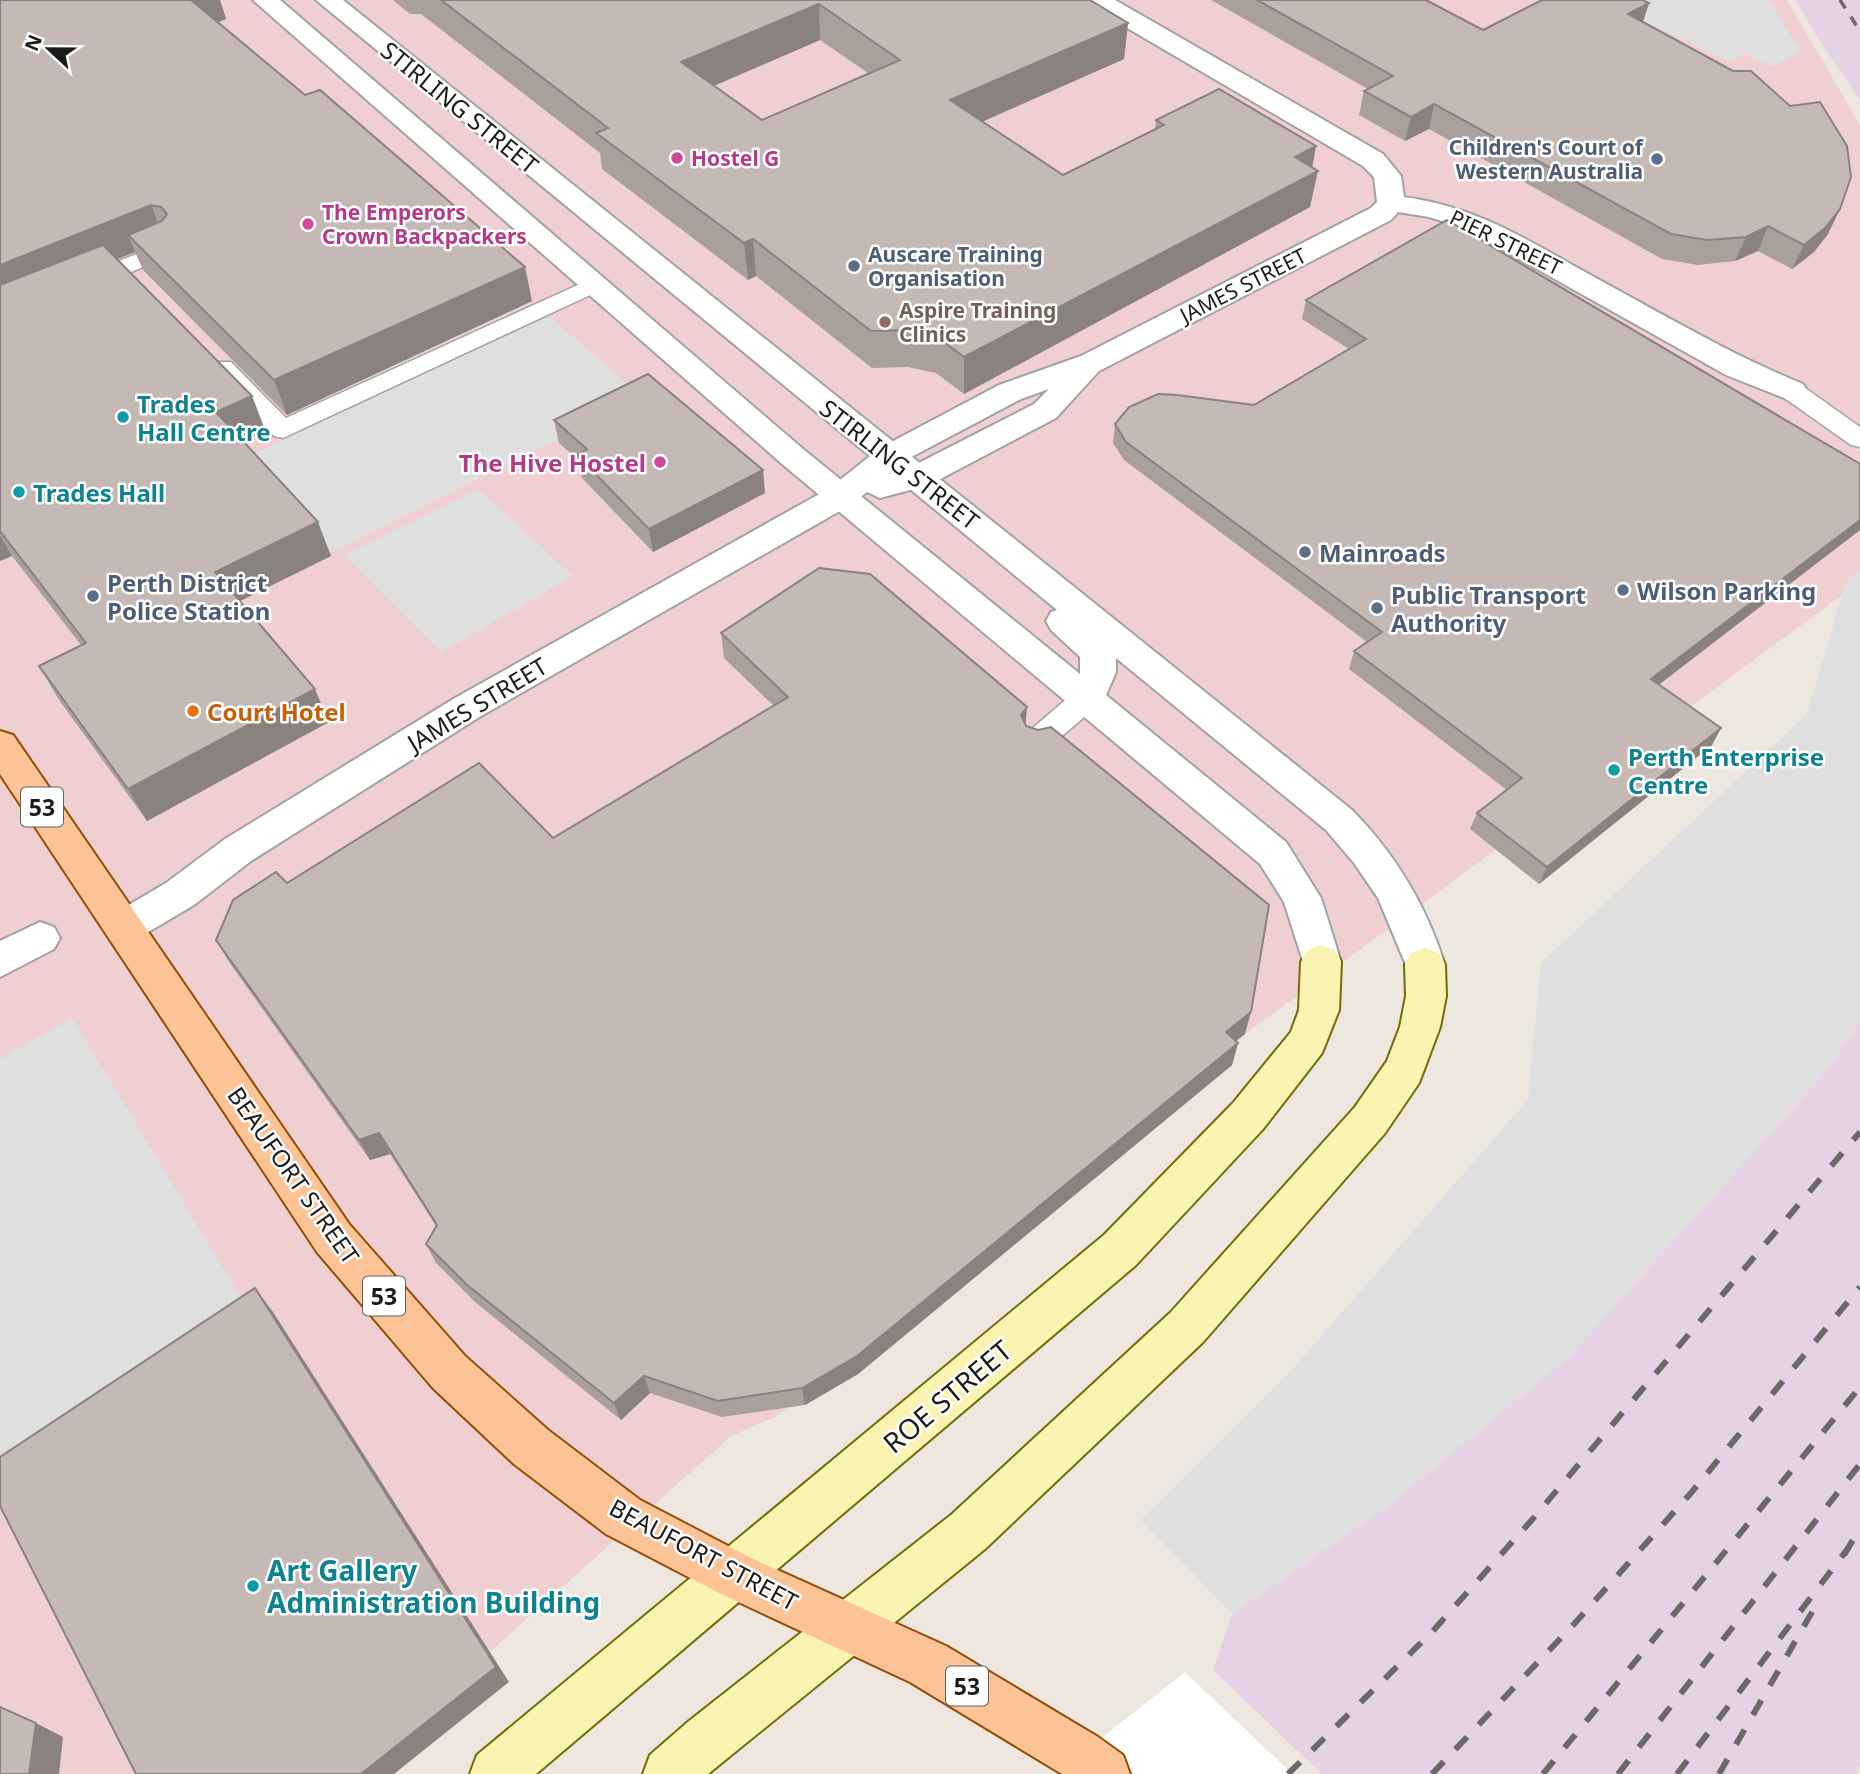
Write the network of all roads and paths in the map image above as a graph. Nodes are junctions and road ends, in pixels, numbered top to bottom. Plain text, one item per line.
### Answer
1 (265, 0) edge
2 (328, 0) edge
3 (1097, 0) edge
4 (1391, 203) junction
5 (166, 249) edge
6 (124, 267) junction
7 (593, 285) junction
8 (142, 286) edge
9 (63, 292) edge
10 (208, 354) edge
11 (1093, 363) junction
12 (1792, 391) joint
13 (1860, 439) edge
14 (891, 455) junction
15 (918, 477) junction
16 (841, 496) junction
17 (1034, 570) junction
18 (1087, 698) junction
19 (1037, 741) edge
20 (0, 745) edge
21 (124, 927) junction
22 (40, 938) dead end
23 (0, 960) edge
24 (1321, 962) joint
25 (1425, 965) joint
26 (734, 1575) junction
27 (850, 1627) junction
28 (1092, 1765) edge
29 (496, 1774) edge
30 (668, 1774) edge

1 - 7 street, STIRLING STREET
2 - 14 street, STIRLING STREET
3 - 4 street
4 - 11 street, JAMES STREET
4 - 12 street, PIER STREET
5 - 6 lane
6 - 8 lane
6 - 9 lane
7 - 10 lane
7 - 16 street, STIRLING STREET
11 - 14 street, JAMES STREET
11 - 15 street, JAMES STREET
12 - 13 lane
14 - 15 street, STIRLING STREET
14 - 16 street, JAMES STREET
15 - 16 street, JAMES STREET
15 - 17 street, STIRLING STREET
16 - 18 street, STIRLING STREET
16 - 21 street, JAMES STREET
17 - 18 street
17 - 25 street, STIRLING STREET
18 - 19 lane
18 - 24 street, STIRLING STREET
20 - 21 main road, BEAUFORT STREET / 53
21 - 26 main road, BEAUFORT STREET / 53
22 - 23 street
24 - 26 main road, ROE STREET
25 - 27 main road
26 - 27 main road, BEAUFORT STREET / 53
26 - 29 main road, ROE STREET
27 - 28 main road, BEAUFORT STREET / 53
27 - 30 main road

